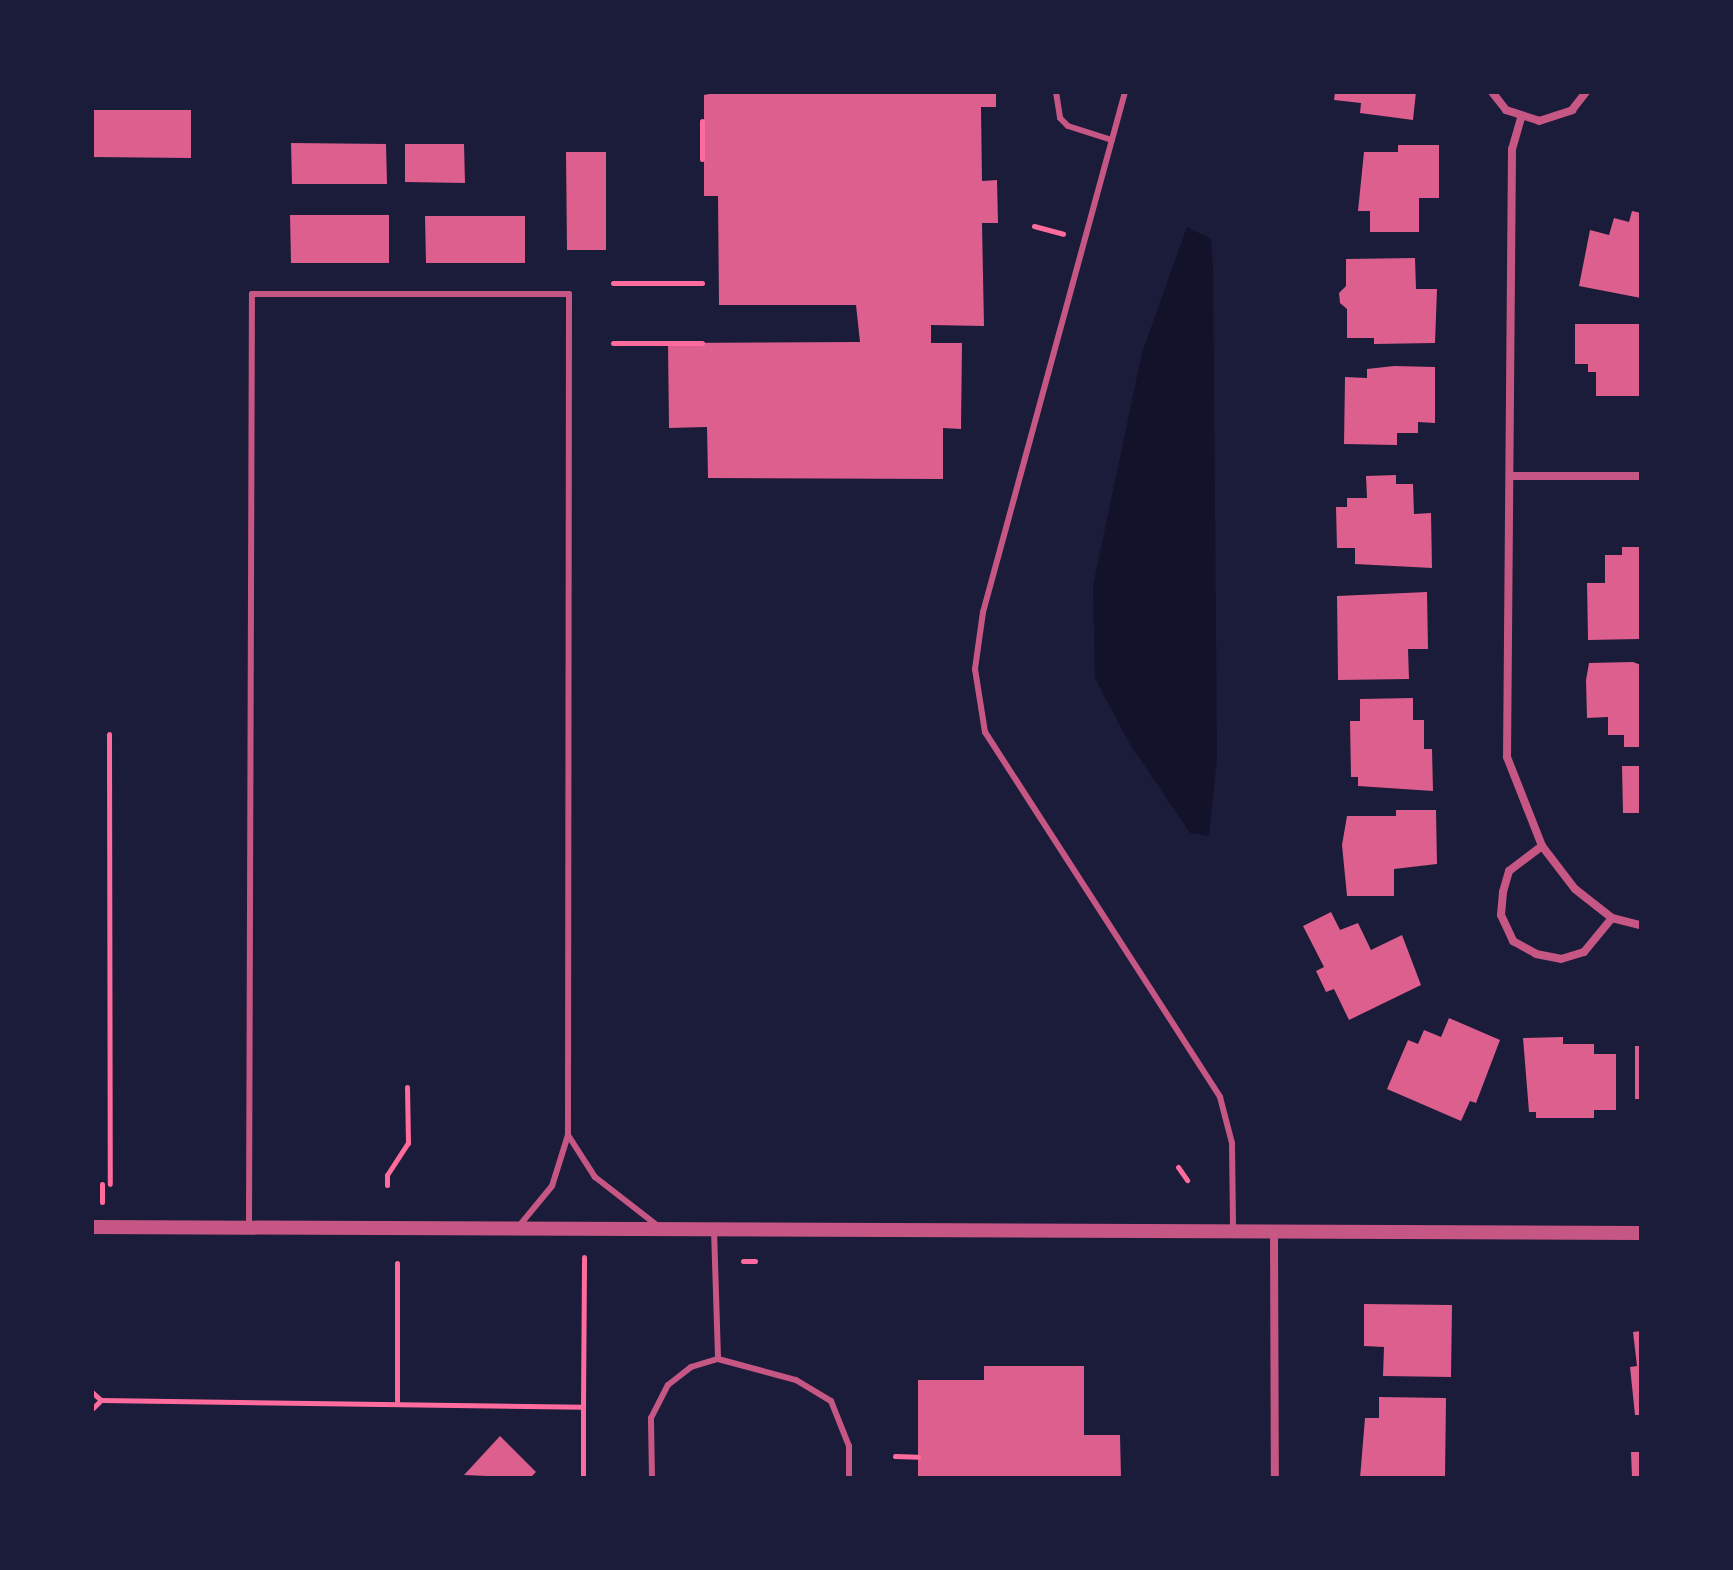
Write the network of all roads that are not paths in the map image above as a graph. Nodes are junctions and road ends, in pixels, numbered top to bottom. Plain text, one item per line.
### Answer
1 (1056, 92) edge
2 (1125, 92) edge
3 (1492, 92) edge
4 (1586, 92) edge
5 (1521, 118) junction
6 (1112, 140) junction
7 (1513, 476) junction
8 (1641, 476) edge
9 (1542, 846) junction
10 (1612, 918) junction
11 (1641, 925) edge
12 (568, 1135) junction
13 (92, 1227) edge
14 (249, 1228) junction
15 (1233, 1228) junction
16 (517, 1229) junction
17 (661, 1229) junction
18 (714, 1230) junction
19 (1274, 1230) junction
20 (1641, 1233) edge
21 (718, 1359) junction
22 (652, 1478) edge
23 (849, 1478) edge
24 (1275, 1478) edge

1 - 6 lane
2 - 6 lane
3 - 5 street
4 - 5 street
5 - 7 street
6 - 15 lane
7 - 8 street
7 - 9 street
9 - 10 street
9 - 10 street
10 - 11 street
12 - 14 lane
12 - 16 lane
12 - 17 lane
13 - 14 street
14 - 16 street
15 - 18 street
15 - 19 street
16 - 17 street
17 - 18 street
18 - 21 lane
19 - 20 street
19 - 24 street
21 - 22 lane
21 - 23 lane

